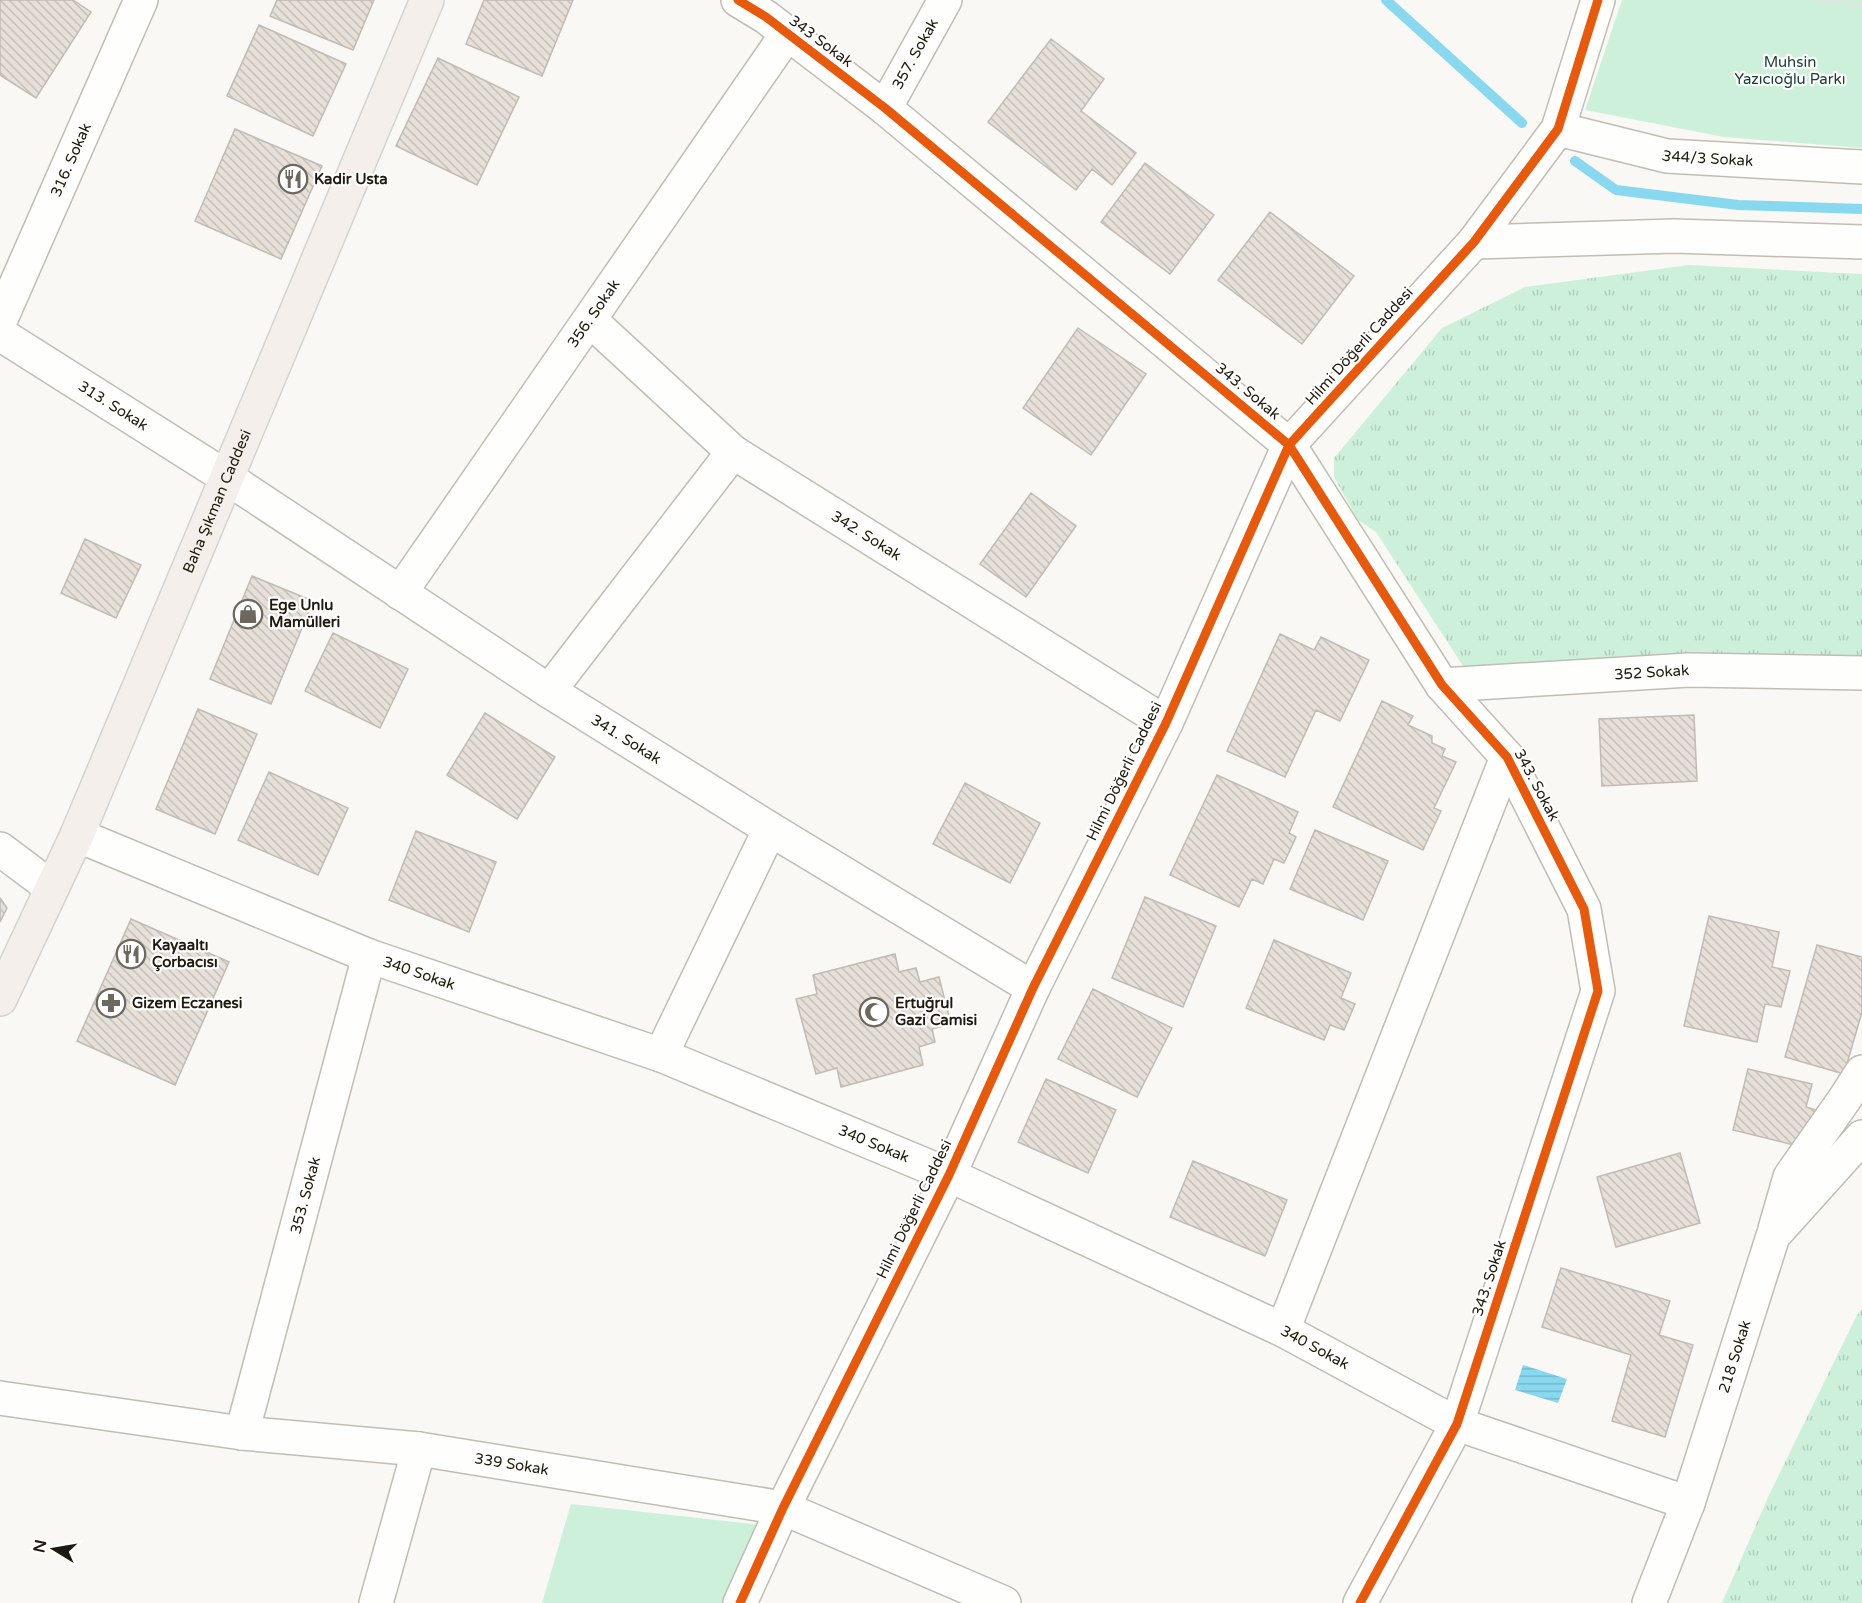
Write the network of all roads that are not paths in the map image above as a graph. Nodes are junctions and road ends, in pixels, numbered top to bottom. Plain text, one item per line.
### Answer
1 (141, 0) edge
2 (427, 0) edge
3 (738, 0) edge
4 (945, 0) edge
5 (1598, 0) edge
6 (776, 17) edge
7 (885, 108) junction
8 (1558, 129) junction
9 (1862, 167) edge
10 (1474, 242) junction
11 (1862, 242) edge
12 (590, 320) junction
13 (0, 321) edge
14 (0, 334) edge
15 (1289, 445) junction
16 (733, 452) junction
17 (226, 477) junction
18 (400, 593) junction
19 (1862, 673) edge
20 (1442, 686) junction
21 (549, 691) junction
22 (1166, 723) junction
23 (1507, 757) junction
24 (770, 829) junction
25 (77, 835) junction
26 (0, 849) edge
27 (52, 888) junction
28 (369, 956) junction
29 (1033, 988) junction
30 (0, 999) edge
31 (661, 1055) junction
32 (1862, 1072) edge
33 (1862, 1137) edge
34 (949, 1175) junction
35 (1773, 1236) junction
36 (1283, 1330) junction
37 (0, 1398) edge
38 (1457, 1424) junction
39 (242, 1433) junction
40 (419, 1449) junction
41 (1688, 1503) junction
42 (783, 1508) junction
43 (376, 1603) edge
44 (740, 1603) edge
45 (1004, 1603) edge
46 (1360, 1603) edge
47 (1649, 1603) edge

1 - 13 street, 316. Sokak
2 - 17 main road, Baha Şıkman Caddesi
3 - 6 street, 343 Sokak
4 - 7 street, 357. Sokak
5 - 8 street, Hilmi Döğerli Caddesi
6 - 7 street, 343 Sokak
6 - 12 street, 356. Sokak
7 - 15 street, 343. Sokak
8 - 9 street, 344/3 Sokak
8 - 10 street, Hilmi Döğerli Caddesi
10 - 11 street
10 - 15 street, Hilmi Döğerli Caddesi
12 - 16 street, 342. Sokak
12 - 18 street, 356. Sokak
14 - 17 street, 313. Sokak
15 - 20 street, 343. Sokak
15 - 22 street, Hilmi Döğerli Caddesi
16 - 21 street
16 - 22 street, 342. Sokak
17 - 18 street, 341. Sokak
17 - 25 main road, Baha Şıkman Caddesi
18 - 21 street, 341. Sokak
19 - 20 street, 352 Sokak
20 - 23 street, 343. Sokak
21 - 24 street, 341. Sokak
22 - 29 street, Hilmi Döğerli Caddesi
23 - 36 street
23 - 38 street, 343. Sokak
24 - 29 street, 341. Sokak
24 - 31 street
25 - 27 main road, Baha Şıkman Caddesi
25 - 28 street, 340 Sokak
26 - 27 street
27 - 30 main road, Baha Şıkman Caddesi
28 - 31 street, 340 Sokak
28 - 39 street, 353. Sokak
29 - 34 street, Hilmi Döğerli Caddesi
31 - 34 street, 340 Sokak
32 - 35 street
33 - 35 street, 218 Sokak
34 - 36 street, 340 Sokak
34 - 42 street, Hilmi Döğerli Caddesi
35 - 41 street, 218 Sokak
36 - 38 street, 340 Sokak
37 - 39 street, 339 Sokak
38 - 41 street, 340 Sokak
38 - 46 street, 343. Sokak
39 - 40 street, 339 Sokak
40 - 42 street, 339 Sokak
40 - 43 street
41 - 47 street, 218 Sokak
42 - 44 street, Hilmi Döğerli Caddesi
42 - 45 street, 339 Sokak

